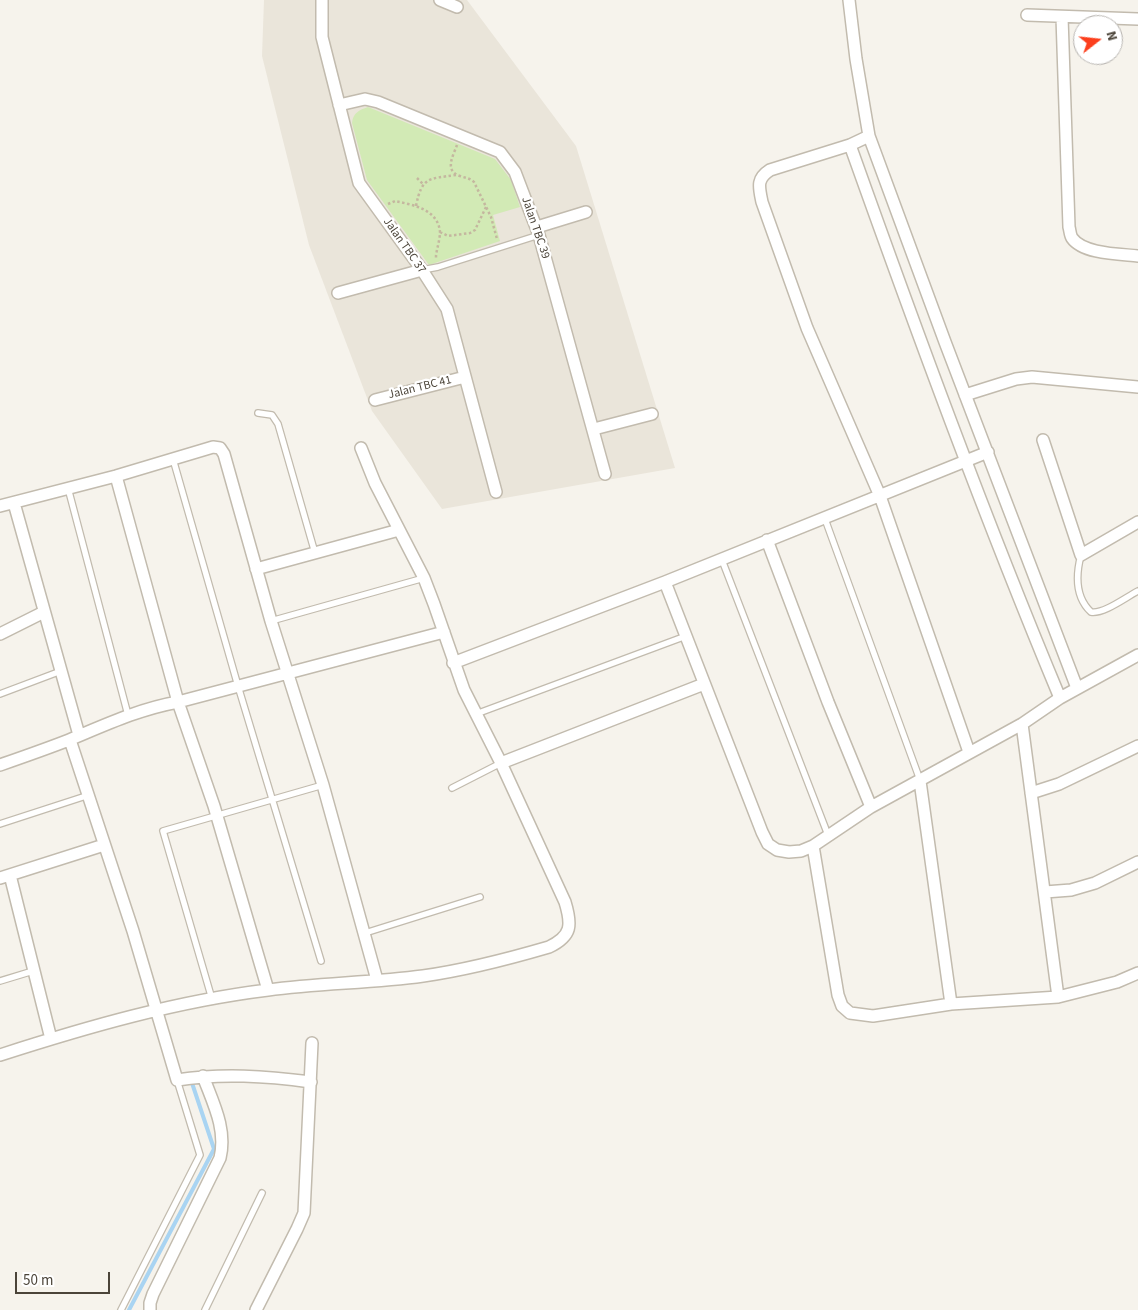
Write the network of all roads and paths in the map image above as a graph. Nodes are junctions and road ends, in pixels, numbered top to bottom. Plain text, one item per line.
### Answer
1 (322, 0) edge
2 (440, 0) edge
3 (849, 0) edge
4 (457, 7) dead end
5 (1027, 16) dead end
6 (1062, 17) junction
7 (1138, 19) edge
8 (339, 105) junction
9 (461, 135) junction
10 (869, 136) junction
11 (850, 144) junction
12 (456, 175) junction
13 (417, 178) dead end
14 (423, 184) junction
15 (416, 206) junction
16 (486, 207) junction
17 (379, 211) junction
18 (586, 212) dead end
19 (538, 231) junction
20 (440, 232) junction
21 (500, 248) junction
22 (1138, 256) edge
23 (438, 267) junction
24 (422, 270) junction
25 (338, 293) dead end
26 (465, 377) junction
27 (1138, 387) edge
28 (966, 395) junction
29 (375, 400) dead end
30 (258, 412) dead end
31 (652, 414) dead end
32 (594, 430) junction
33 (1043, 440) dead end
34 (361, 448) dead end
35 (988, 452) junction
36 (174, 459) junction
37 (967, 461) junction
38 (605, 474) dead end
39 (116, 476) junction
40 (68, 488) junction
41 (496, 492) dead end
42 (880, 496) junction
43 (14, 503) junction
44 (0, 506) edge
45 (825, 519) junction
46 (1138, 522) edge
47 (399, 530) junction
48 (767, 540) junction
49 (315, 553) junction
50 (1081, 555) junction
51 (722, 560) junction
52 (256, 568) junction
53 (424, 578) junction
54 (665, 582) junction
55 (1138, 590) edge
56 (44, 612) junction
57 (271, 621) junction
58 (444, 632) junction
59 (0, 634) edge
60 (686, 636) junction
61 (1138, 655) edge
62 (453, 663) junction
63 (61, 671) junction
64 (288, 673) junction
65 (704, 684) junction
66 (238, 686) junction
67 (1077, 688) junction
68 (0, 694) edge
69 (1060, 698) junction
70 (178, 702) junction
71 (476, 714) junction
72 (128, 715) junction
73 (1022, 724) junction
74 (74, 738) junction
75 (1138, 746) edge
76 (969, 752) junction
77 (502, 763) junction
78 (0, 765) edge
79 (920, 781) junction
80 (323, 785) junction
81 (452, 788) dead end
82 (1031, 793) junction
83 (89, 795) junction
84 (272, 798) junction
85 (871, 807) junction
86 (216, 814) junction
87 (0, 824) edge
88 (828, 835) junction
89 (104, 845) junction
90 (812, 846) junction
91 (1138, 862) edge
92 (5, 876) edge
93 (1045, 892) junction
94 (480, 897) dead end
95 (365, 934) junction
96 (321, 960) dead end
97 (33, 971) junction
98 (1138, 973) edge
99 (378, 980) junction
100 (0, 981) edge
101 (268, 990) junction
102 (1058, 997) junction
103 (212, 999) junction
104 (952, 1004) junction
105 (155, 1010) junction
106 (51, 1039) junction
107 (312, 1043) dead end
108 (0, 1056) edge
109 (203, 1076) junction
110 (177, 1080) junction
111 (311, 1082) junction
112 (262, 1193) dead end
113 (121, 1310) edge
114 (150, 1310) edge
115 (205, 1310) edge
116 (256, 1310) edge

1 - 8 street, Jalan TBC 37
2 - 4 street
3 - 10 street
5 - 6 street
6 - 7 street
6 - 22 street
8 - 9 street, Jalan TBC 39
8 - 17 street, Jalan TBC 37
9 - 12 path
9 - 19 street, Jalan TBC 39
10 - 11 street
10 - 28 street
11 - 37 street
11 - 42 street
12 - 14 path
12 - 16 path
13 - 14 path
14 - 15 path
15 - 17 path
15 - 20 path
16 - 20 path
16 - 21 path
17 - 24 street, Jalan TBC 37
18 - 19 street
19 - 21 lane
19 - 32 street, Jalan TBC 39
20 - 23 path
21 - 23 lane
23 - 24 lane
24 - 25 street
24 - 26 street, Jalan TBC 37
26 - 29 street, Jalan TBC 41
26 - 41 street, Jalan TBC 37
27 - 28 street
28 - 35 street
30 - 49 lane
31 - 32 street
32 - 38 street, Jalan TBC 39
33 - 50 street
34 - 47 street
35 - 37 street
35 - 67 street
36 - 39 street
36 - 52 street
36 - 66 lane
37 - 42 street
37 - 69 street
39 - 40 street
39 - 70 street
40 - 43 street
40 - 72 lane
42 - 45 street
42 - 76 street
43 - 44 street
43 - 56 street
45 - 48 street
45 - 79 lane
46 - 50 street
47 - 49 street
47 - 53 street
48 - 51 street
48 - 85 street
49 - 52 street
50 - 55 lane
51 - 54 street
51 - 88 lane
52 - 57 street
53 - 57 lane
53 - 58 street
54 - 60 street
54 - 62 street
56 - 59 street
56 - 63 street
57 - 64 street
58 - 62 street
58 - 64 street
60 - 65 street
60 - 71 lane
61 - 67 street
62 - 71 street
63 - 68 lane
63 - 74 street
64 - 66 street
64 - 80 street
65 - 77 street
65 - 90 street
66 - 70 street
66 - 84 lane
67 - 69 street
69 - 73 street
70 - 72 street
70 - 86 street
71 - 77 street
72 - 74 street
73 - 76 street
73 - 82 street
74 - 78 street
74 - 83 street
75 - 82 street
76 - 79 street
77 - 81 lane
77 - 99 street
79 - 85 street
79 - 104 street
80 - 84 lane
80 - 95 street
82 - 93 street
83 - 87 lane
83 - 89 street
84 - 86 lane
84 - 96 lane
85 - 88 street
86 - 101 street
86 - 103 lane
88 - 90 street
89 - 92 street
89 - 105 street
90 - 104 street
91 - 93 street
92 - 97 street
93 - 102 street
94 - 95 lane
95 - 99 street
97 - 100 lane
97 - 106 street
98 - 102 street
99 - 101 street
101 - 103 street
102 - 104 street
103 - 105 street
105 - 106 street
105 - 110 street
106 - 108 street
107 - 111 street
109 - 110 street
109 - 111 street
109 - 114 street
110 - 113 lane
111 - 116 street
112 - 115 lane

